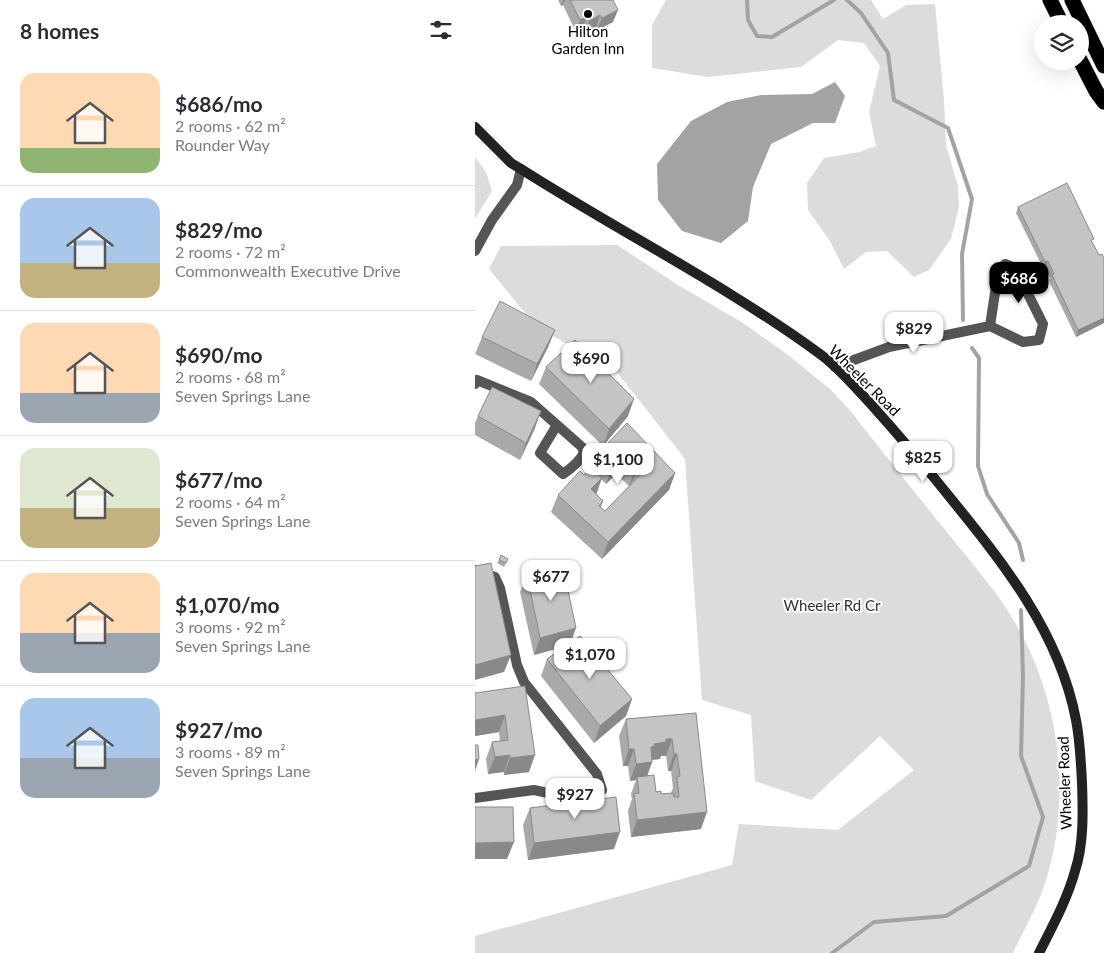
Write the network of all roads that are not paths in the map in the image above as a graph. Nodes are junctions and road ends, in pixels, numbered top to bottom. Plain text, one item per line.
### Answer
1 (1050, 0) edge
2 (1072, 0) edge
3 (1058, 15) edge
4 (1104, 66) edge
5 (1085, 70) edge
6 (1104, 102) edge
7 (475, 127) edge
8 (521, 169) junction
9 (475, 251) edge
10 (990, 326) junction
11 (835, 367) junction
12 (475, 384) edge
13 (557, 425) junction
14 (475, 570) edge
15 (475, 798) edge
16 (1039, 953) edge

1 - 3 highway
2 - 4 highway
5 - 6 highway
7 - 8 main road, Wheeler Road
8 - 9 street
8 - 11 main road, Wheeler Road
10 - 10 street
10 - 11 street
11 - 16 main road, Wheeler Road
12 - 13 street
13 - 13 street
14 - 15 street

